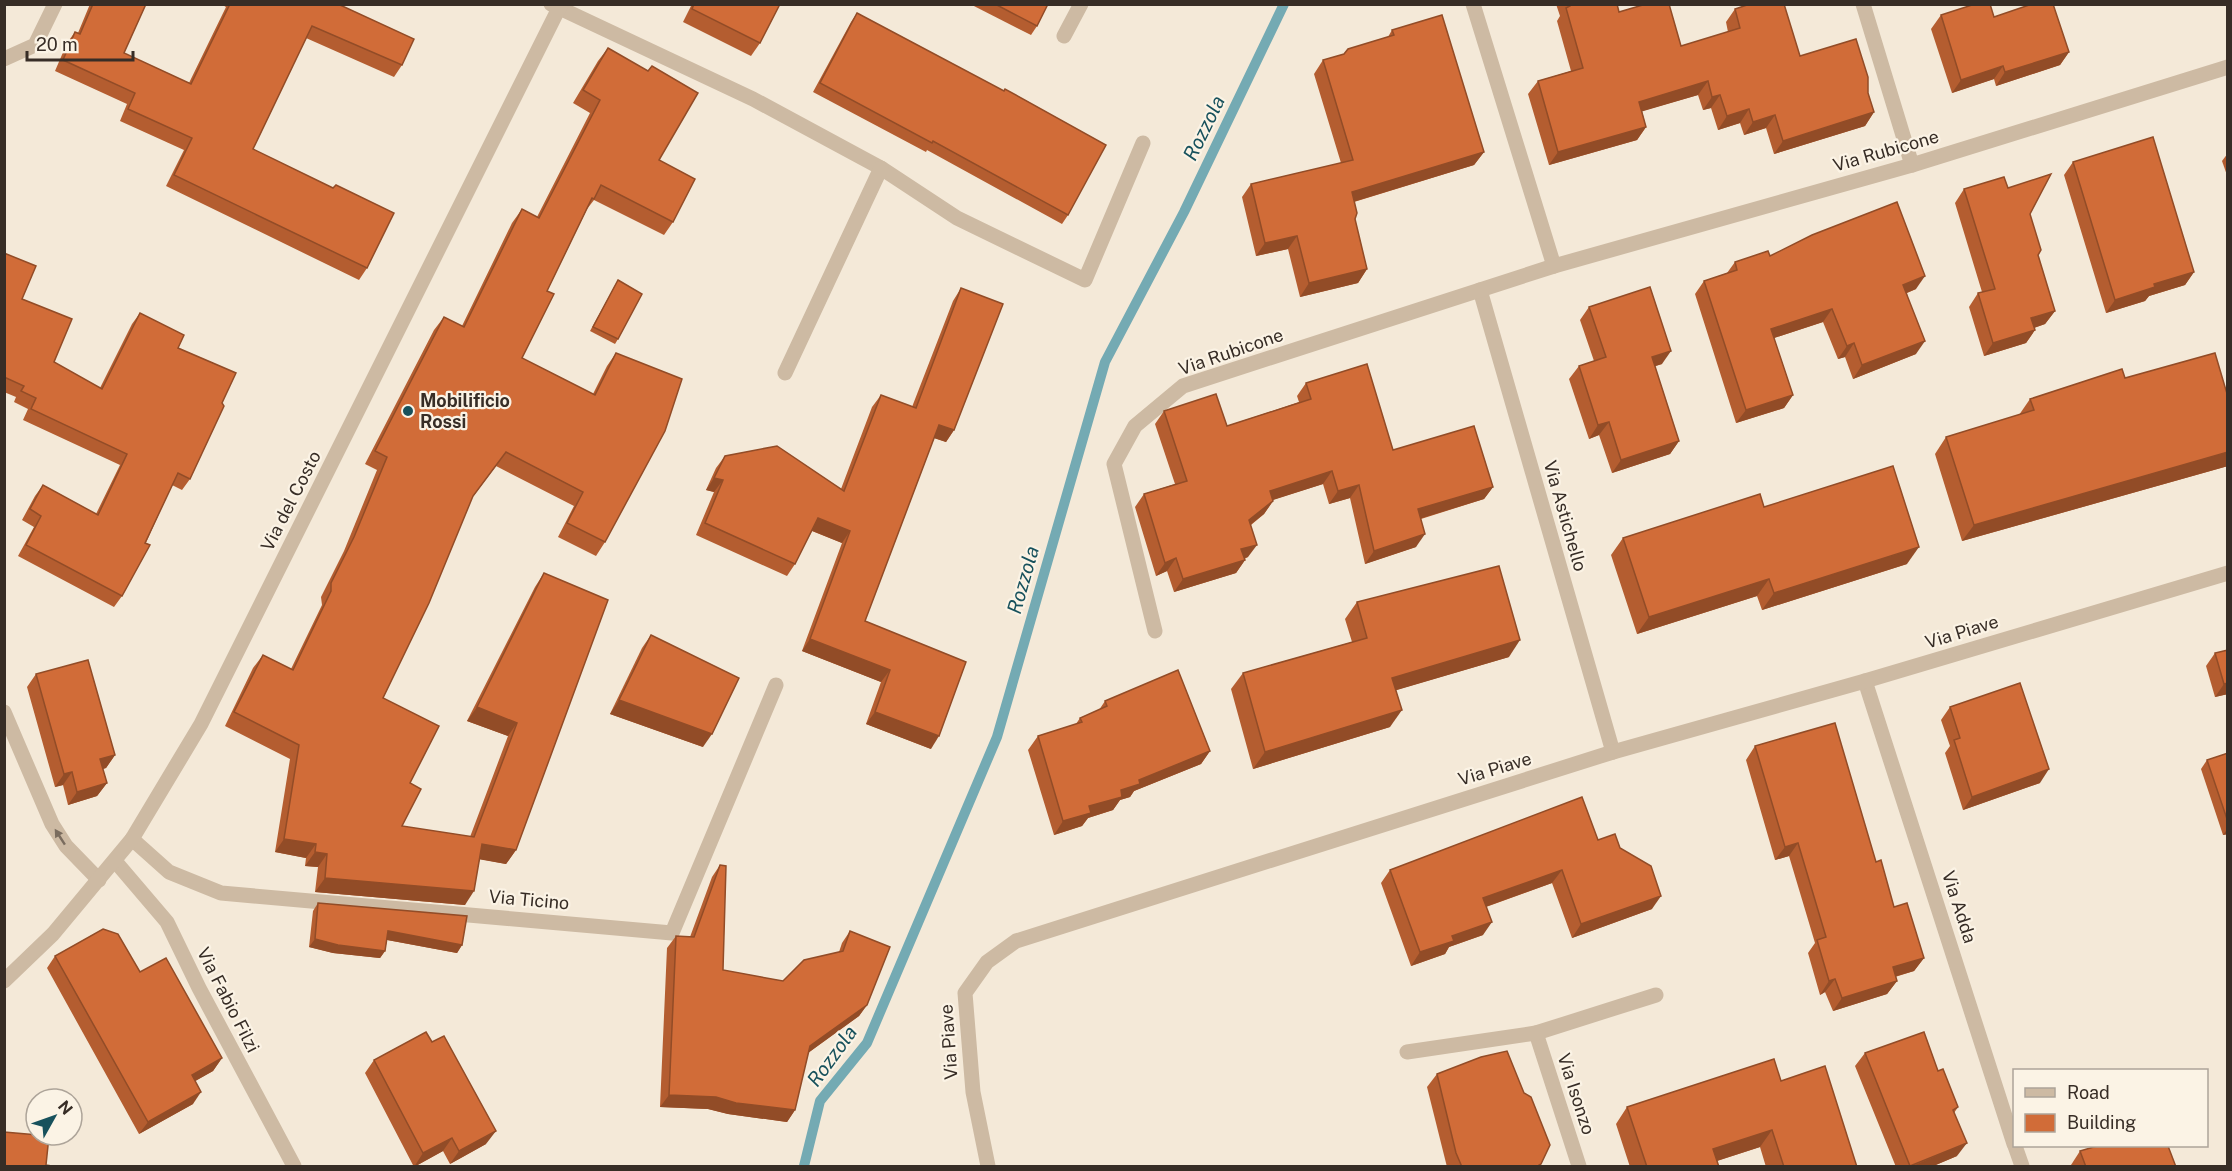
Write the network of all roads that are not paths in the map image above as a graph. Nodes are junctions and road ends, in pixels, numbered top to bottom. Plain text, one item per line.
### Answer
1 (55, 4) edge
2 (1081, 4) edge
3 (1473, 4) edge
4 (1863, 4) edge
5 (557, 6) edge
6 (1064, 36) dead end
7 (4, 59) edge
8 (2228, 67) edge
9 (1143, 143) dead end
10 (1912, 165) junction
11 (881, 168) junction
12 (1554, 266) junction
13 (1480, 290) junction
14 (785, 373) dead end
15 (2228, 573) edge
16 (1155, 631) dead end
17 (1865, 681) junction
18 (776, 685) dead end
19 (4, 712) edge
20 (1613, 752) junction
21 (132, 839) junction
22 (115, 861) junction
23 (99, 880) junction
24 (4, 981) edge
25 (1656, 994) dead end
26 (1536, 1033) junction
27 (1407, 1052) dead end
28 (2013, 1139) edge
29 (2016, 1147) edge
30 (294, 1167) edge
31 (988, 1167) edge
32 (1579, 1167) edge
33 (2022, 1167) edge

1 - 7 street
2 - 6 street
3 - 12 street
4 - 10 street
5 - 11 street
5 - 21 street, Via del Costo
8 - 10 street, Via Rubicone
9 - 11 street
10 - 12 street, Via Rubicone
11 - 14 street
12 - 13 street, Via Rubicone
13 - 16 street, Via Rubicone
13 - 20 street, Via Astichello
15 - 17 street, Via Piave
17 - 20 street, Via Piave
17 - 28 street, Via Adda
18 - 21 street, Via Ticino
23 -> 19 street
20 - 31 street, Via Piave
21 - 22 street, Via del Costo
22 - 23 street, Via del Costo
22 - 30 street, Via Fabio Filzi
23 - 24 street, Via del Costo
25 - 26 street
26 - 27 street
26 - 32 street, Via Isonzo
29 - 33 street, Via Adda

